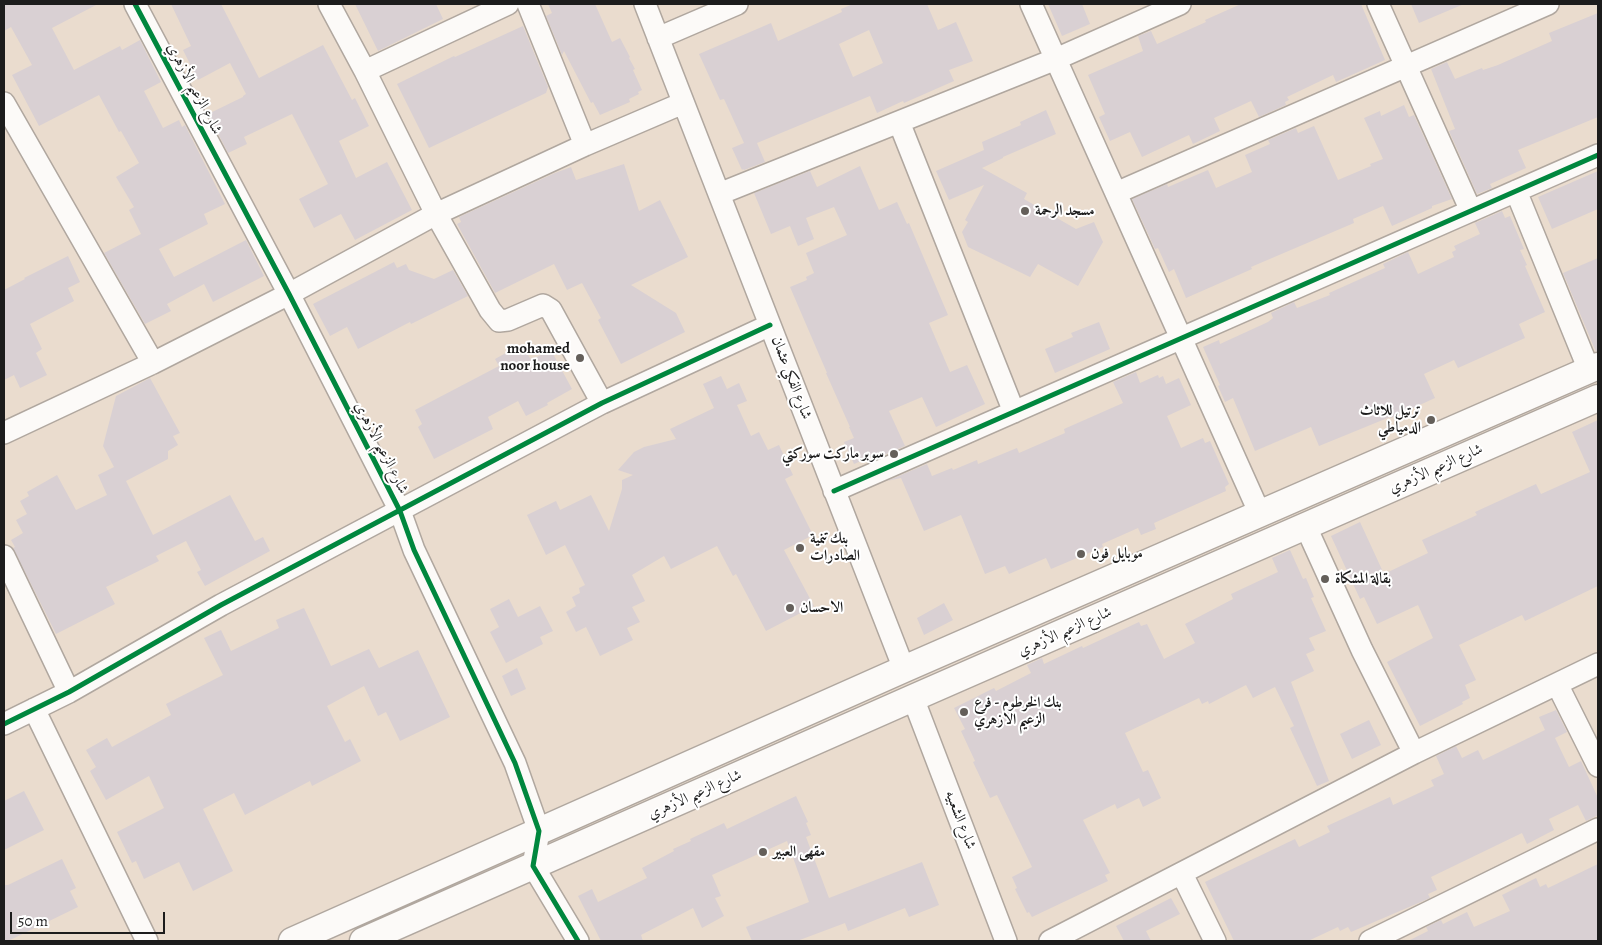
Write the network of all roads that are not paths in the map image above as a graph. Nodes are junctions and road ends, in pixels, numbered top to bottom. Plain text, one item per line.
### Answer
1 (135, 4) edge
2 (329, 4) edge
3 (508, 4) edge
4 (528, 4) edge
5 (645, 4) edge
6 (737, 4) edge
7 (1031, 4) edge
8 (1180, 4) edge
9 (1378, 4) edge
10 (1548, 4) edge
11 (658, 38) junction
12 (1056, 59) junction
13 (1406, 66) junction
14 (365, 71) junction
15 (683, 102) junction
16 (6, 115) edge
17 (898, 122) junction
18 (585, 145) junction
19 (1598, 155) edge
20 (1516, 191) junction
21 (1116, 193) junction
22 (719, 194) junction
23 (1471, 211) junction
24 (436, 214) junction
25 (289, 294) junction
26 (770, 324) junction
27 (1181, 338) junction
28 (153, 363) junction
29 (1594, 368) edge
30 (1598, 398) edge
31 (602, 403) junction
32 (1014, 412) junction
33 (4, 433) edge
34 (834, 490) junction
35 (400, 511) junction
36 (1260, 514) junction
37 (1306, 527) junction
38 (4, 556) edge
39 (1598, 664) edge
40 (904, 669) junction
41 (1557, 684) junction
42 (69, 692) junction
43 (913, 698) junction
44 (34, 709) junction
45 (4, 724) edge
46 (1414, 753) junction
47 (1598, 766) edge
48 (1598, 829) edge
49 (539, 831) junction
50 (533, 866) junction
51 (1182, 874) junction
52 (147, 941) edge
53 (292, 941) edge
54 (364, 941) edge
55 (578, 941) edge
56 (1006, 941) edge
57 (1050, 941) edge
58 (1214, 941) edge
59 (1370, 941) edge

1 - 25 street, شارع الزعيم الأزهري
2 - 14 street
3 - 14 street
4 - 18 street
5 - 11 street, شارع الفكي عثمان
6 - 11 street
7 - 12 street
8 - 12 street
9 - 13 street
10 - 13 street
11 - 15 street, شارع الفكي عثمان
12 - 17 street
12 - 21 street
13 - 21 street
13 - 23 street
14 - 24 street
15 - 18 street
15 - 22 street, شارع الفكي عثمان
16 - 28 street
17 - 22 street
17 - 32 street
18 - 24 street
19 - 20 street
20 - 23 street
20 - 29 street
21 - 27 street
22 - 26 street, شارع الفكي عثمان
23 - 27 street
24 - 25 street
24 - 31 street
25 - 28 street
25 - 35 street, شارع الزعيم الأزهري
26 - 31 street
26 - 34 street, شارع الفكي عثمان
27 - 32 street
27 - 36 street
28 - 33 street
29 - 36 main road, شارع الزعيم الأزهري
30 - 37 main road, شارع الزعيم الأزهري
31 - 35 street
32 - 34 street
34 - 40 street, شارع الفكي عثمان
35 - 42 street
35 - 49 street, شارع الزعيم الأزهري
36 - 40 main road, شارع الزعيم الأزهري
37 - 43 main road, شارع الزعيم الأزهري
37 - 46 street
38 - 42 street
39 - 41 street
40 - 49 main road, شارع الزعيم الأزهري
41 - 46 street
41 - 47 street
42 - 44 street
43 - 50 main road, شارع الزعيم الأزهري
43 - 56 street, شارع الشعبيه
44 - 45 street
44 - 52 street
46 - 51 street
48 - 59 street
49 - 50 street, شارع الزعيم الأزهري
49 - 53 main road, شارع الزعيم الأزهري
50 - 54 main road, شارع الزعيم الأزهري
50 - 55 street
51 - 57 street
51 - 58 street

